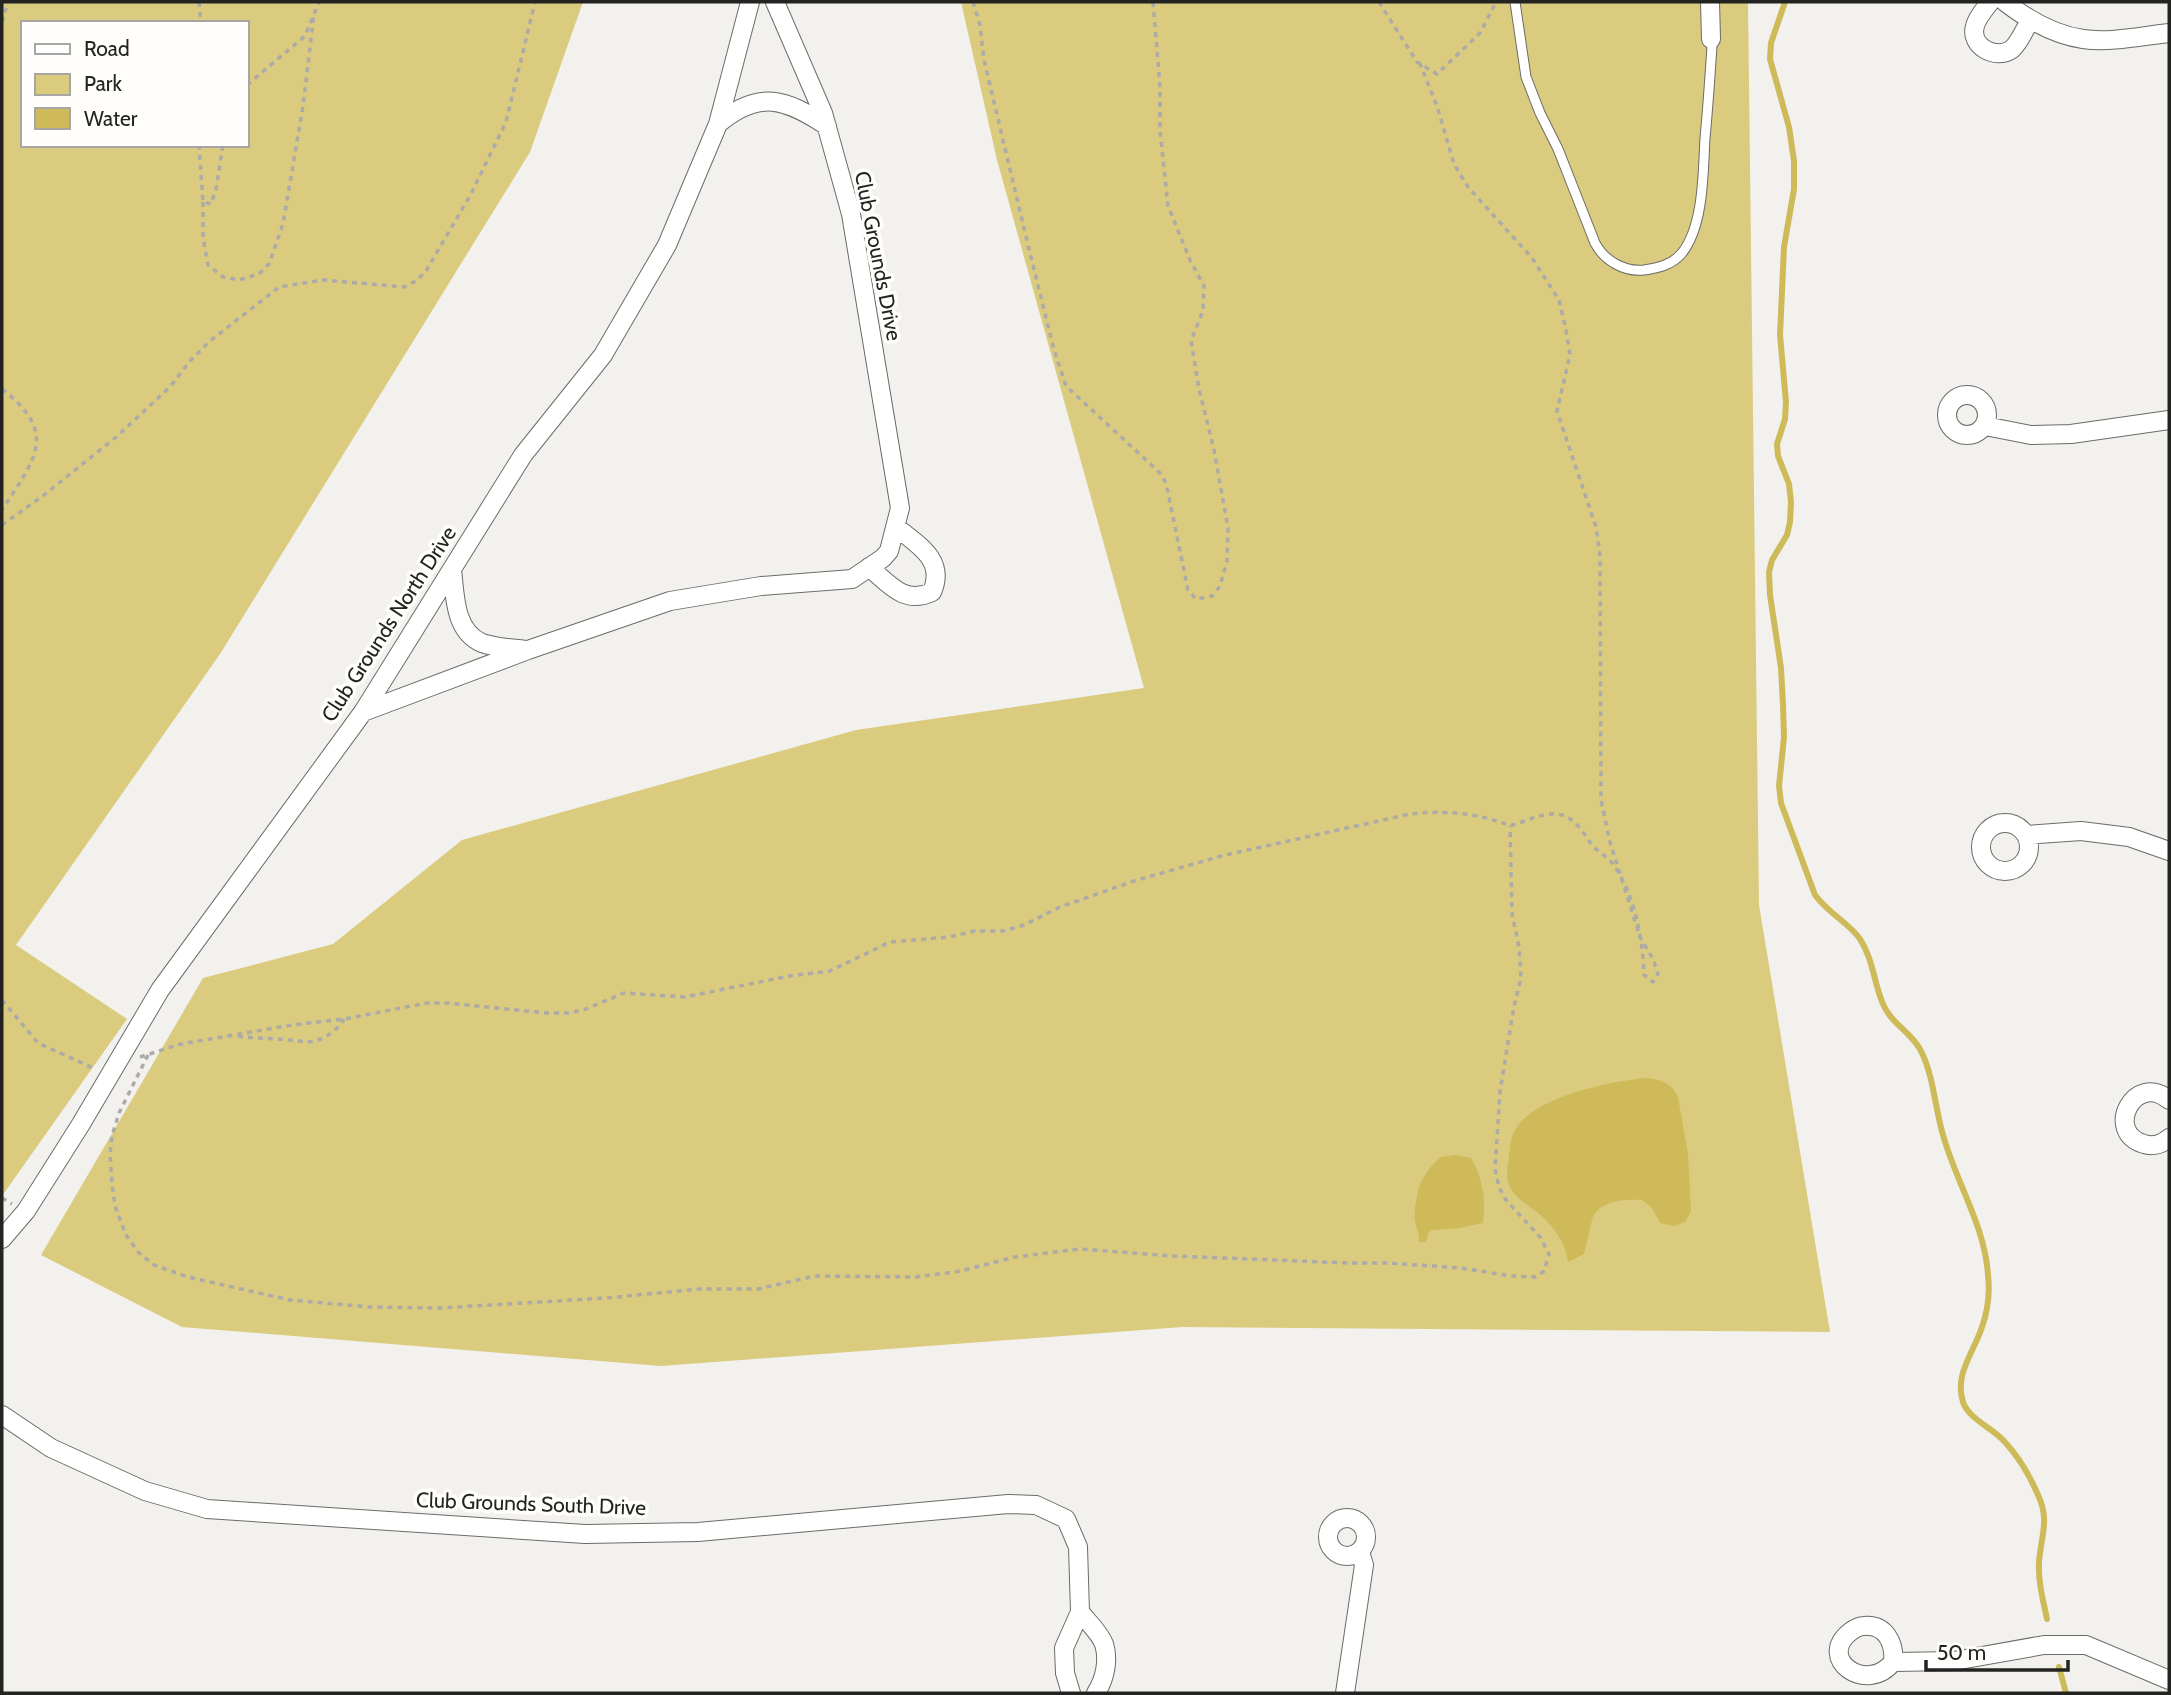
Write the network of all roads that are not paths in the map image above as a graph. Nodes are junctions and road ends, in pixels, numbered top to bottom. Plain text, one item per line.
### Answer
1 (750, 2) edge
2 (775, 2) edge
3 (1515, 2) edge
4 (1710, 2) edge
5 (1990, 2) edge
6 (2005, 2) edge
7 (2030, 20) junction
8 (2169, 33) edge
9 (1711, 39) joint
10 (718, 124) junction
11 (827, 126) junction
12 (2169, 420) edge
13 (1985, 425) dead end
14 (896, 527) junction
15 (869, 567) junction
16 (452, 569) junction
17 (528, 650) junction
18 (363, 712) junction
19 (2026, 835) dead end
20 (2169, 851) edge
21 (2169, 1100) edge
22 (2169, 1138) edge
23 (2, 1239) edge
24 (2, 1415) edge
25 (1360, 1552) dead end
26 (1080, 1612) junction
27 (1893, 1662) dead end
28 (2169, 1680) edge
29 (1071, 1693) edge
30 (1096, 1693) edge
31 (1345, 1693) edge

1 - 10 street, Club Grounds North Drive
2 - 11 street, Club Grounds Drive
3 - 9 lane
4 - 9 street
5 - 7 street
6 - 7 street
7 - 8 street
10 - 11 street
10 - 16 street, Club Grounds North Drive
11 - 14 street, Club Grounds Drive
12 - 13 street
14 - 15 street, Club Grounds Drive
14 - 15 street
15 - 17 street, Club Grounds Drive
16 - 17 street
16 - 18 street, Club Grounds North Drive
17 - 18 street, Club Grounds Drive
18 - 23 street, Club Grounds North Drive
19 - 20 street
21 - 22 street
24 - 26 street, Club Grounds South Drive
25 - 31 street
26 - 29 street, Club Grounds South Drive
26 - 30 street
27 - 28 street

